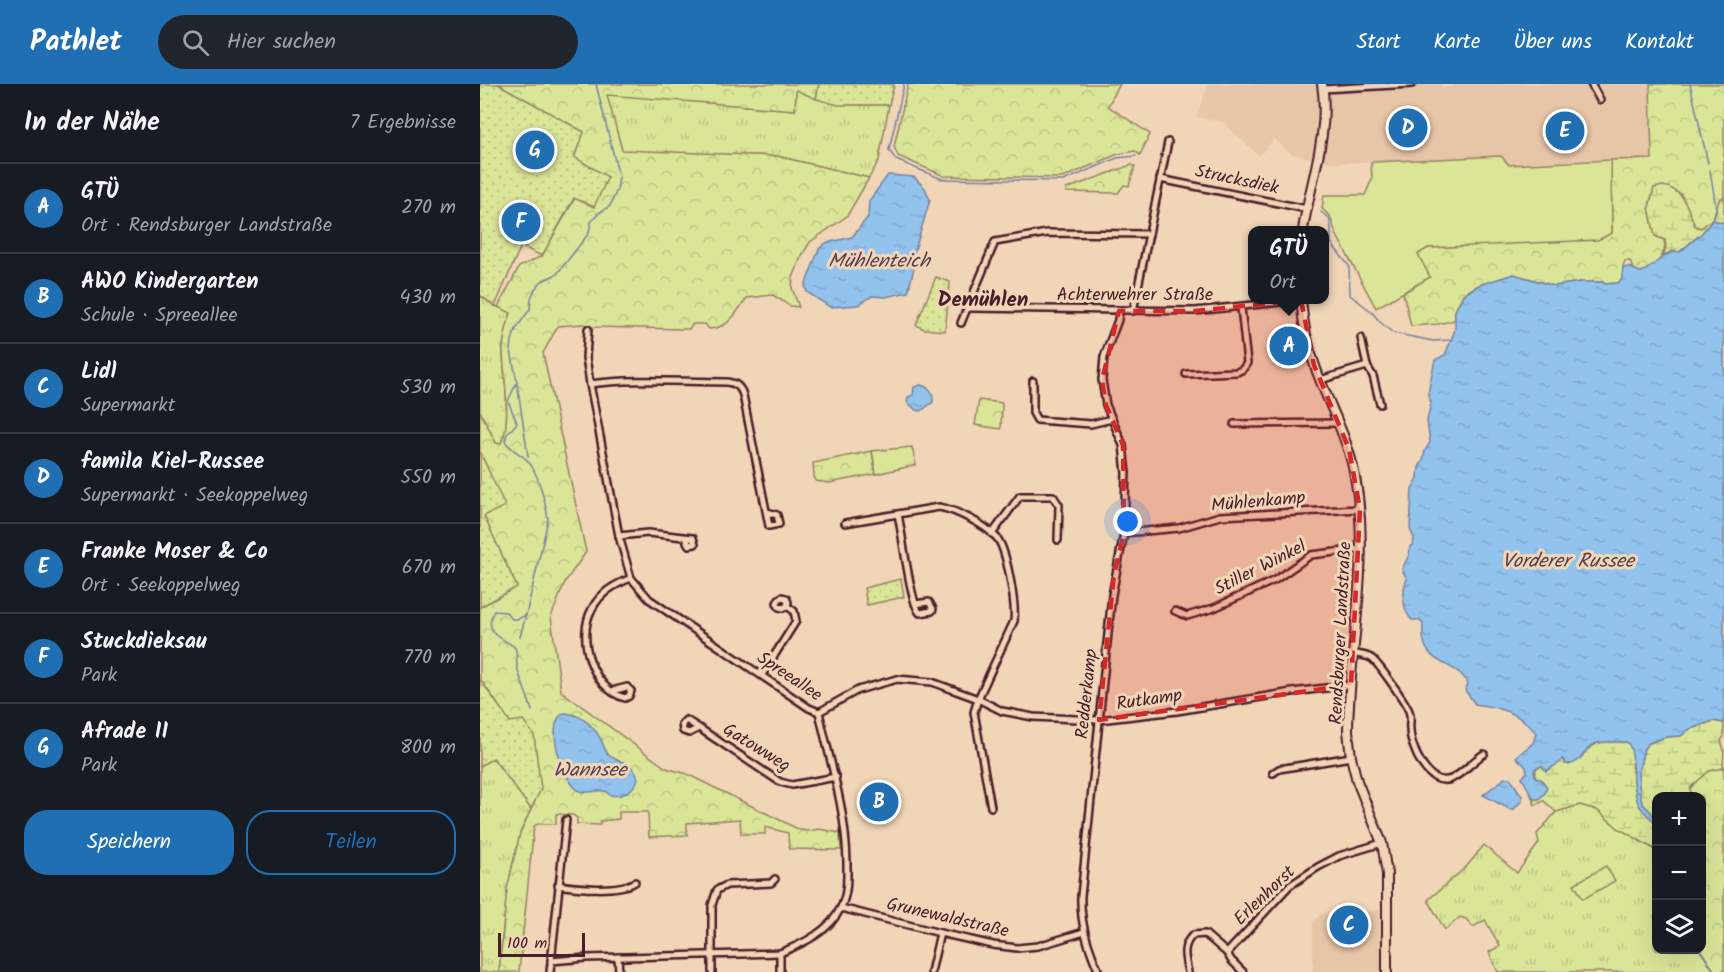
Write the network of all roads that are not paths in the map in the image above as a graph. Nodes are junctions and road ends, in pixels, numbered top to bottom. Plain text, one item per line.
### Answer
1 (1412, 84) edge
2 (1591, 84) edge
3 (1323, 87) edge
4 (1600, 100) dead end
5 (1168, 142) dead end
6 (1160, 179) junction
7 (1307, 209) junction
8 (1305, 226) edge
9 (1149, 234) junction
10 (1271, 304) edge
11 (1302, 304) edge
12 (968, 308) junction
13 (1241, 308) junction
14 (1119, 311) junction
15 (1133, 311) junction
16 (961, 322) dead end
17 (588, 329) dead end
18 (1361, 338) dead end
19 (1367, 366) junction
20 (1186, 374) dead end
21 (1320, 380) junction
22 (1033, 381) dead end
23 (590, 384) junction
24 (1380, 404) dead end
25 (1112, 419) junction
26 (1339, 423) junction
27 (1234, 424) dead end
28 (1360, 509) junction
29 (767, 512) dead end
30 (898, 514) junction
31 (845, 523) dead end
32 (1124, 533) junction
33 (992, 534) junction
34 (619, 536) junction
35 (688, 538) dead end
36 (1058, 540) dead end
37 (1360, 549) junction
38 (631, 578) junction
39 (915, 604) dead end
40 (787, 606) dead end
41 (1175, 611) dead end
42 (1353, 653) junction
43 (762, 675) junction
44 (1351, 685) junction
45 (612, 691) dead end
46 (978, 699) junction
47 (819, 712) junction
48 (1099, 720) junction
49 (699, 728) dead end
50 (1484, 753) dead end
51 (1351, 756) junction
52 (1273, 773) dead end
53 (836, 777) junction
54 (991, 807) dead end
55 (566, 820) dead end
56 (1382, 843) junction
57 (775, 879) dead end
58 (635, 882) dead end
59 (558, 885) junction
60 (841, 908) junction
61 (1084, 932) junction
62 (940, 933) junction
63 (780, 953) junction
64 (1227, 953) junction
65 (712, 954) junction
66 (618, 957) junction
67 (551, 961) junction
68 (550, 972) edge
69 (619, 972) edge
70 (712, 972) edge
71 (780, 972) edge
72 (931, 972) edge
73 (1099, 972) edge
74 (1188, 972) edge
75 (1243, 972) edge
76 (1387, 972) edge

1 - 3 street
2 - 4 street
3 - 7 street
5 - 6 street
6 - 7 street, Strucksdiek
6 - 9 street
7 - 8 street
9 - 12 street
9 - 15 street
10 - 13 street, Achterwehrer Straße
11 - 21 street, Rendsburger Landstraße
12 - 14 street, Achterwehrer Straße
12 - 16 street
13 - 15 street, Achterwehrer Straße
13 - 20 street
14 - 15 street, Achterwehrer Straße
14 - 25 street, Redderkamp
17 - 23 street, Spreeallee
18 - 19 street
19 - 21 street
19 - 24 street
21 - 26 street, Rendsburger Landstraße
22 - 25 street
23 - 29 street
23 - 34 street, Spreeallee
25 - 32 street, Redderkamp
26 - 27 street
26 - 28 street, Rendsburger Landstraße
28 - 32 street, Mühlenkamp
28 - 37 street, Rendsburger Landstraße
30 - 31 street
30 - 33 street
30 - 39 street
32 - 48 street, Redderkamp
33 - 36 street
33 - 46 street
34 - 35 street
34 - 38 street, Spreeallee
37 - 41 street, Stiller Winkel
37 - 42 street, Rendsburger Landstraße
38 - 43 street, Spreeallee
38 - 45 street
40 - 43 street
42 - 44 street, Rendsburger Landstraße
42 - 50 street
43 - 47 street, Spreeallee
44 - 48 street, Rutkamp
44 - 51 street, Rendsburger Landstraße
46 - 47 street, Rutkamp
46 - 48 street, Rutkamp
46 - 54 street
47 - 53 street, Spreeallee
48 - 61 street, Redderkamp
49 - 53 street, Gatowweg
51 - 52 street
51 - 56 street, Rendsburger Landstraße
53 - 60 street, Spreeallee
55 - 59 street
56 - 64 street, Erlenhorst
56 - 76 street, Rendsburger Landstraße
57 - 65 street
58 - 59 street
59 - 67 street
60 - 62 street, Grunewaldstraße
60 - 63 street
61 - 62 street, Grunewaldstraße
61 - 73 street, Redderkamp
62 - 72 street
63 - 65 street
63 - 71 street
64 - 74 street
64 - 75 street
65 - 66 street
65 - 70 street
66 - 67 street
66 - 69 street
67 - 68 street

